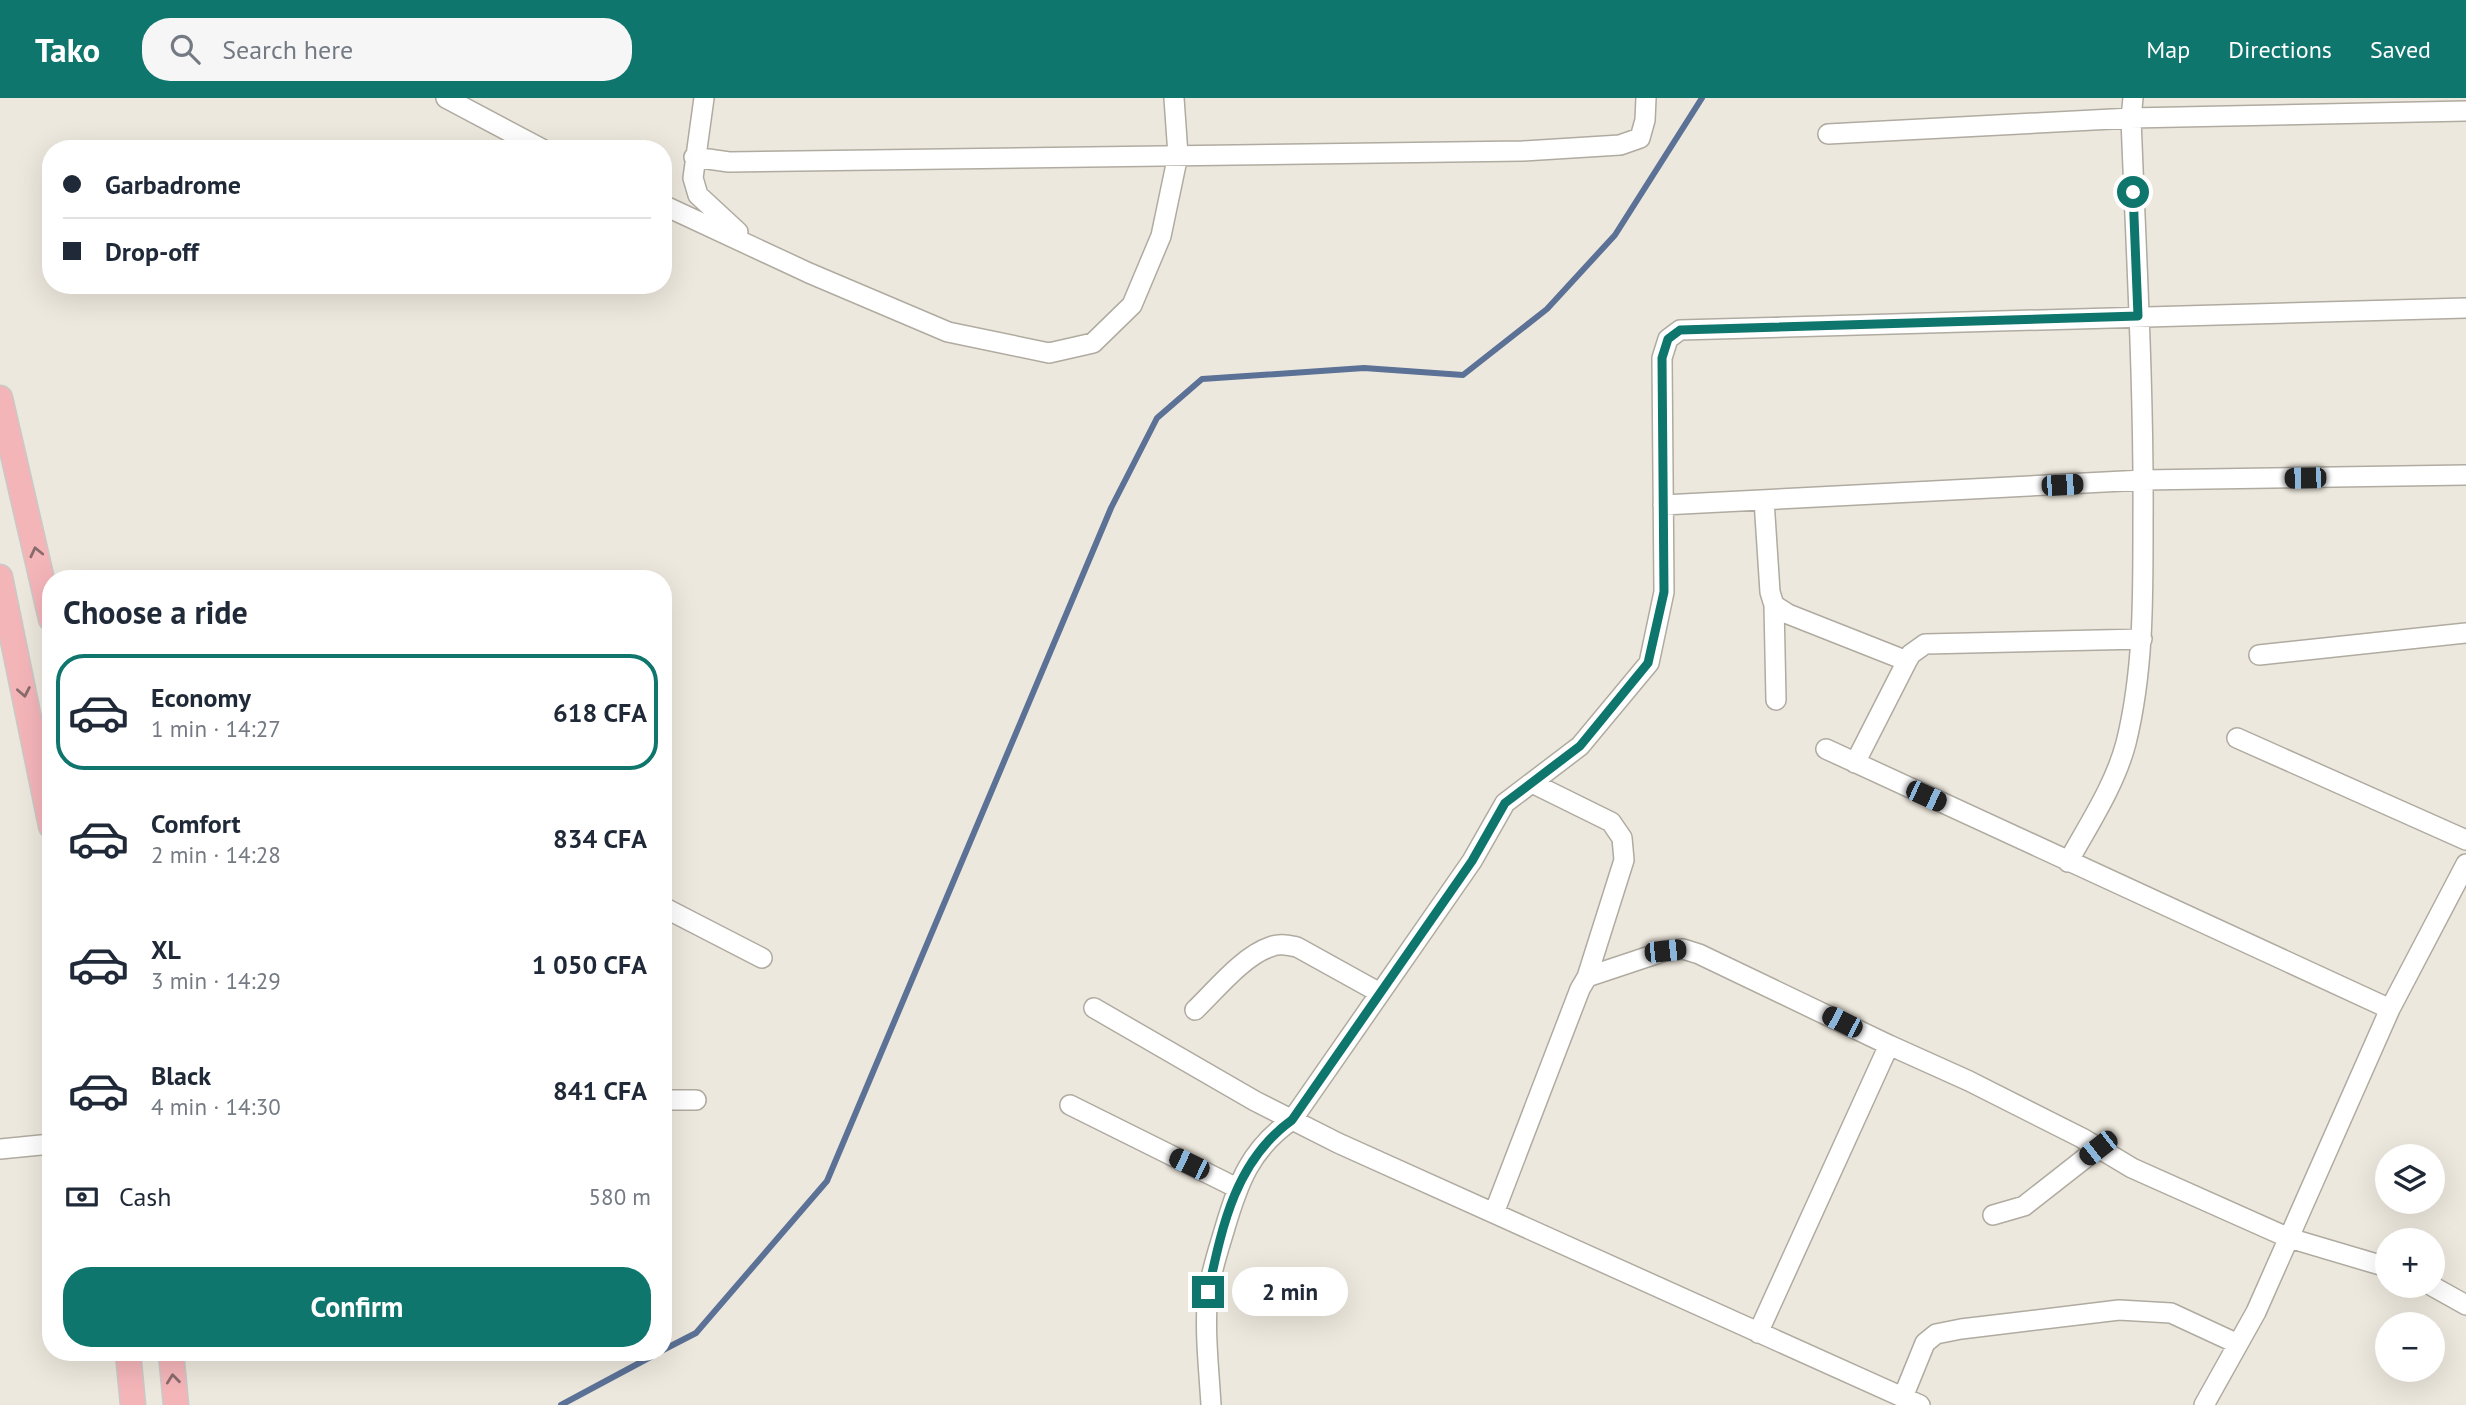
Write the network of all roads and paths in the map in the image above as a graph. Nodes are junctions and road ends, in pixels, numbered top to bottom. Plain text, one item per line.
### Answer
1 (446, 98) edge
2 (704, 98) edge
3 (1174, 98) edge
4 (1646, 98) edge
5 (2133, 98) edge
6 (2466, 111) edge
7 (2131, 118) junction
8 (1828, 134) dead end
9 (525, 140) edge
10 (1178, 155) junction
11 (694, 157) junction
12 (672, 209) edge
13 (759, 250) junction
14 (2466, 308) edge
15 (2138, 316) junction
16 (0, 398) edge
17 (2466, 475) edge
18 (2143, 481) junction
19 (1764, 500) junction
20 (1663, 505) junction
21 (0, 577) edge
22 (42, 580) edge
23 (1774, 605) junction
24 (2466, 633) edge
25 (7, 639) edge
26 (2142, 639) junction
27 (2259, 655) dead end
28 (1907, 661) junction
29 (1776, 700) dead end
30 (2236, 738) dead end
31 (1826, 749) dead end
32 (1855, 763) junction
33 (1532, 783) junction
34 (42, 787) edge
35 (2466, 840) edge
36 (2068, 862) junction
37 (2466, 864) edge
38 (672, 912) edge
39 (762, 958) dead end
40 (1587, 976) junction
41 (1380, 993) junction
42 (1094, 1008) dead end
43 (2390, 1009) junction
44 (1195, 1010) dead end
45 (1889, 1045) junction
46 (672, 1100) edge
47 (696, 1100) dead end
48 (1070, 1105) dead end
49 (1292, 1120) junction
50 (42, 1145) edge
51 (2098, 1148) junction
52 (0, 1149) edge
53 (1237, 1188) junction
54 (1494, 1213) junction
55 (1993, 1215) dead end
56 (2289, 1238) junction
57 (2375, 1263) edge
58 (2445, 1293) edge
59 (2466, 1305) edge
60 (1758, 1333) junction
61 (2238, 1344) junction
62 (129, 1361) edge
63 (172, 1361) edge
64 (1911, 1401) edge
65 (133, 1405) edge
66 (176, 1405) edge
67 (1211, 1405) edge
68 (2204, 1405) edge

1 - 9 street
2 - 11 street
3 - 10 street
4 - 10 street
5 - 7 street
6 - 7 street
7 - 8 street
7 - 15 street
10 - 11 street
10 - 13 street
11 - 13 street
12 - 13 street
14 - 15 street
15 - 18 street
15 - 20 street
22 -> 16 main road
17 - 18 street
18 - 19 street
18 - 26 street
19 - 20 street
19 - 23 street
20 - 33 street
21 - 25 main road
23 - 28 street
23 - 29 street
24 - 27 street
25 -> 34 main road
26 - 28 street
26 - 36 street
28 - 32 street
30 - 35 street
31 - 32 street
32 - 36 street
33 - 40 street
33 - 41 street
36 - 43 street
37 - 43 street
38 - 39 street
40 - 45 street
40 - 54 street
41 - 44 street
41 - 49 street
42 - 49 street
43 - 56 street
45 - 51 street
45 - 60 street
46 - 47 street
48 - 53 street
49 - 53 street
49 - 54 street
50 - 52 street
51 - 55 street
51 - 56 street
53 - 67 street
54 - 60 street
56 - 57 street
56 - 61 street
58 - 59 street
60 - 64 street
61 - 64 street
61 - 68 street
62 - 65 main road
66 -> 63 main road

